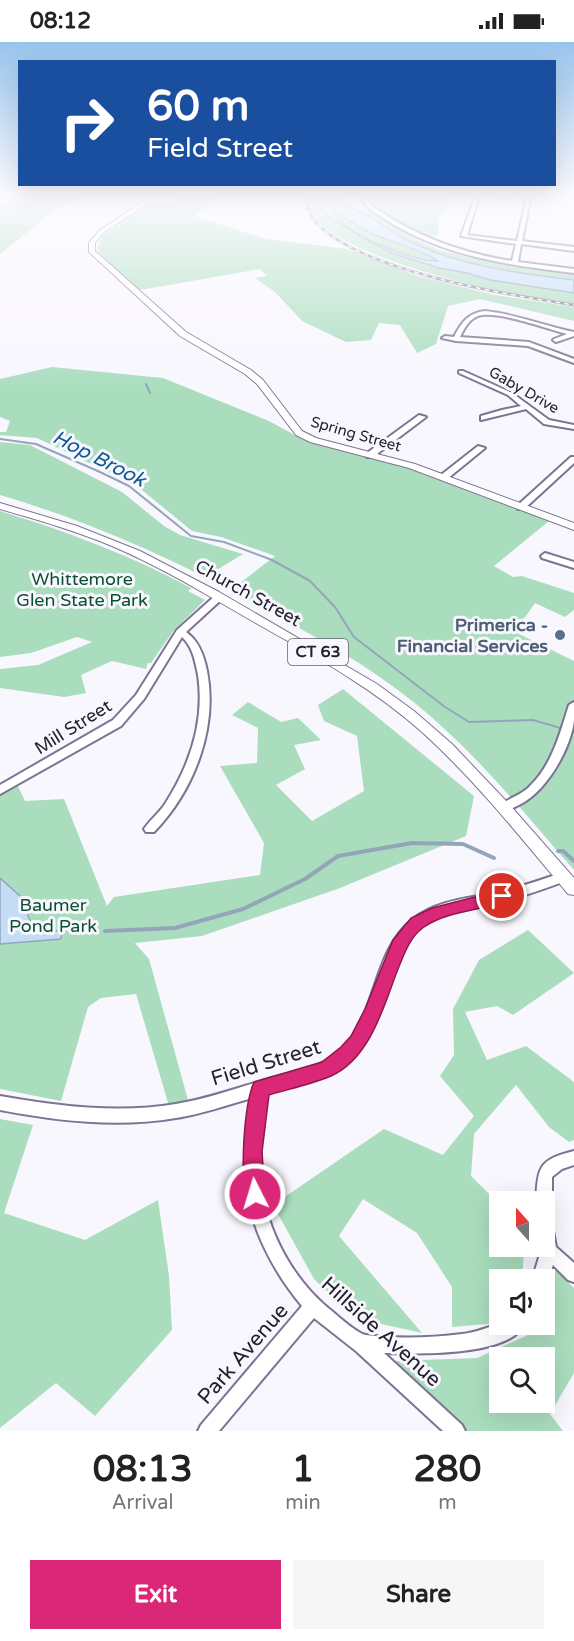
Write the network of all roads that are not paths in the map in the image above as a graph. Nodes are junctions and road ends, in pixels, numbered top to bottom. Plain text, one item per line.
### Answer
1 (99, 258) edge
2 (494, 258) edge
3 (515, 258) edge
4 (514, 262) junction
5 (574, 272) edge
6 (573, 334) edge
7 (445, 338) dead end
8 (456, 339) junction
9 (556, 340) dead end
10 (574, 361) edge
11 (461, 372) dead end
12 (527, 407) junction
13 (422, 417) dead end
14 (483, 418) dead end
15 (574, 427) edge
16 (481, 448) dead end
17 (370, 455) junction
18 (574, 459) edge
19 (444, 477) junction
20 (0, 506) edge
21 (521, 507) junction
22 (574, 527) edge
23 (545, 556) dead end
24 (574, 565) edge
25 (219, 597) junction
26 (180, 632) junction
27 (574, 705) edge
28 (0, 790) edge
29 (505, 807) junction
30 (150, 829) dead end
31 (564, 877) junction
32 (574, 889) edge
33 (261, 1088) junction
34 (0, 1103) edge
35 (574, 1158) edge
36 (544, 1191) edge
37 (555, 1257) edge
38 (574, 1274) edge
39 (313, 1306) junction
40 (497, 1335) edge
41 (360, 1343) junction
42 (207, 1431) edge
43 (456, 1431) edge

1 - 17 main road, Spring Street
2 - 4 street
3 - 4 street
4 - 5 street
6 - 8 street
6 - 9 street
7 - 8 street
8 - 10 street
11 - 12 street, Gaby Drive
12 - 14 street
12 - 15 street, Gaby Drive
13 - 17 street
16 - 19 street
17 - 19 main road, Spring Street
18 - 21 street
19 - 21 main road, Spring Street
20 - 25 main road, Church Street / CT 63
21 - 22 main road, Spring Street
23 - 24 street
25 - 26 street, Mill Street
25 - 29 main road, Church Street / CT 63
26 - 28 street, Mill Street
26 - 30 street
27 - 29 street
29 - 31 main road, Church Street / CT 63
31 - 32 main road, Church Street / CT 63
31 - 33 street, Field Street
33 - 34 street, Field Street
33 - 39 street, Hillside Avenue
35 - 36 street
37 - 38 street
39 - 41 street, Hillside Avenue
39 - 42 street, Park Avenue
40 - 41 street
41 - 43 street, Hillside Avenue

